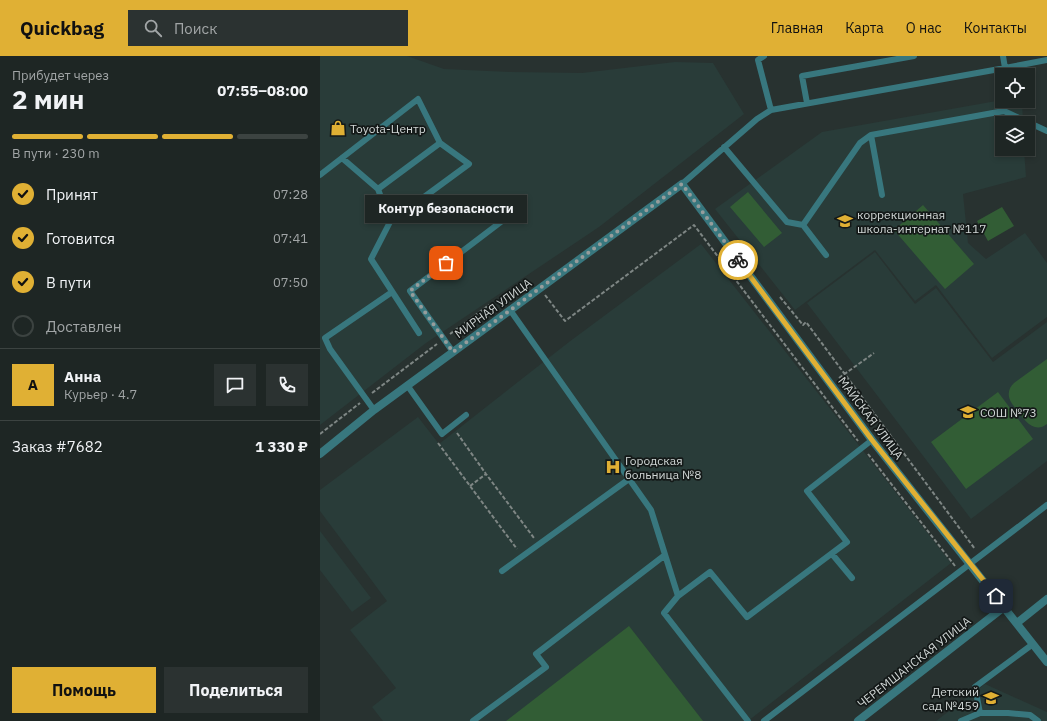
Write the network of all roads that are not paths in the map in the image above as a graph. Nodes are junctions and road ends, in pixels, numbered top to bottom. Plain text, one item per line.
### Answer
1 (764, 56) edge
2 (914, 56) edge
3 (1003, 56) edge
4 (1047, 60) edge
5 (1005, 68) joint
6 (995, 70) edge
7 (807, 103) junction
8 (771, 110) junction
9 (1047, 131) edge
10 (872, 135) junction
11 (440, 143) junction
12 (724, 148) junction
13 (342, 158) junction
14 (320, 175) edge
15 (682, 184) junction
16 (378, 189) junction
17 (882, 195) dead end
18 (518, 209) dead end
19 (390, 222) junction
20 (803, 225) junction
21 (826, 255) dead end
22 (392, 292) junction
23 (510, 310) junction
24 (419, 333) dead end
25 (453, 352) junction
26 (407, 386) junction
27 (374, 410) junction
28 (466, 414) dead end
29 (872, 440) junction
30 (320, 454) edge
31 (629, 479) junction
32 (1047, 505) edge
33 (832, 554) junction
34 (665, 555) junction
35 (970, 563) junction
36 (502, 571) dead end
37 (852, 578) dead end
38 (678, 596) junction
39 (1047, 599) edge
40 (1004, 607) junction
41 (1017, 623) junction
42 (1033, 644) junction
43 (1047, 662) edge
44 (980, 713) junction
45 (473, 721) edge
46 (748, 721) edge
47 (764, 721) edge
48 (858, 721) edge
49 (961, 721) edge
50 (1038, 721) edge

1 - 8 lane
2 - 7 lane
3 - 5 lane
4 - 5 lane
6 - 7 lane
7 - 8 lane
8 - 12 lane
9 - 10 lane
10 - 17 lane
10 - 20 lane
11 - 13 lane
11 - 16 lane
11 - 19 lane
12 - 15 lane
12 - 20 lane
13 - 14 lane
13 - 16 lane
15 - 23 street, МИРНАЯ УЛИЦА
15 - 29 street, МАЙСКАЯ УЛИЦА
16 - 19 lane
18 - 25 lane
19 - 22 lane
20 - 21 lane
22 - 24 lane
22 - 27 lane
23 - 25 street, МИРНАЯ УЛИЦА
23 - 31 lane
25 - 26 street, МИРНАЯ УЛИЦА
26 - 27 street, МИРНАЯ УЛИЦА
26 - 28 lane
27 - 30 street, МИРНАЯ УЛИЦА
29 - 33 lane
29 - 35 street, МАЙСКАЯ УЛИЦА
31 - 34 lane
31 - 36 lane
32 - 35 lane
33 - 37 lane
33 - 38 lane
34 - 38 lane
34 - 45 lane
35 - 40 street, МАЙСКАЯ УЛИЦА
35 - 47 lane
38 - 46 lane
39 - 41 street
40 - 41 street, МАЙСКАЯ УЛИЦА
40 - 48 street, ЧЕРЕМШАНСКАЯ УЛИЦА
41 - 42 street, МАЙСКАЯ УЛИЦА
42 - 43 street, МАЙСКАЯ УЛИЦА
42 - 44 lane
44 - 49 lane
44 - 50 lane

